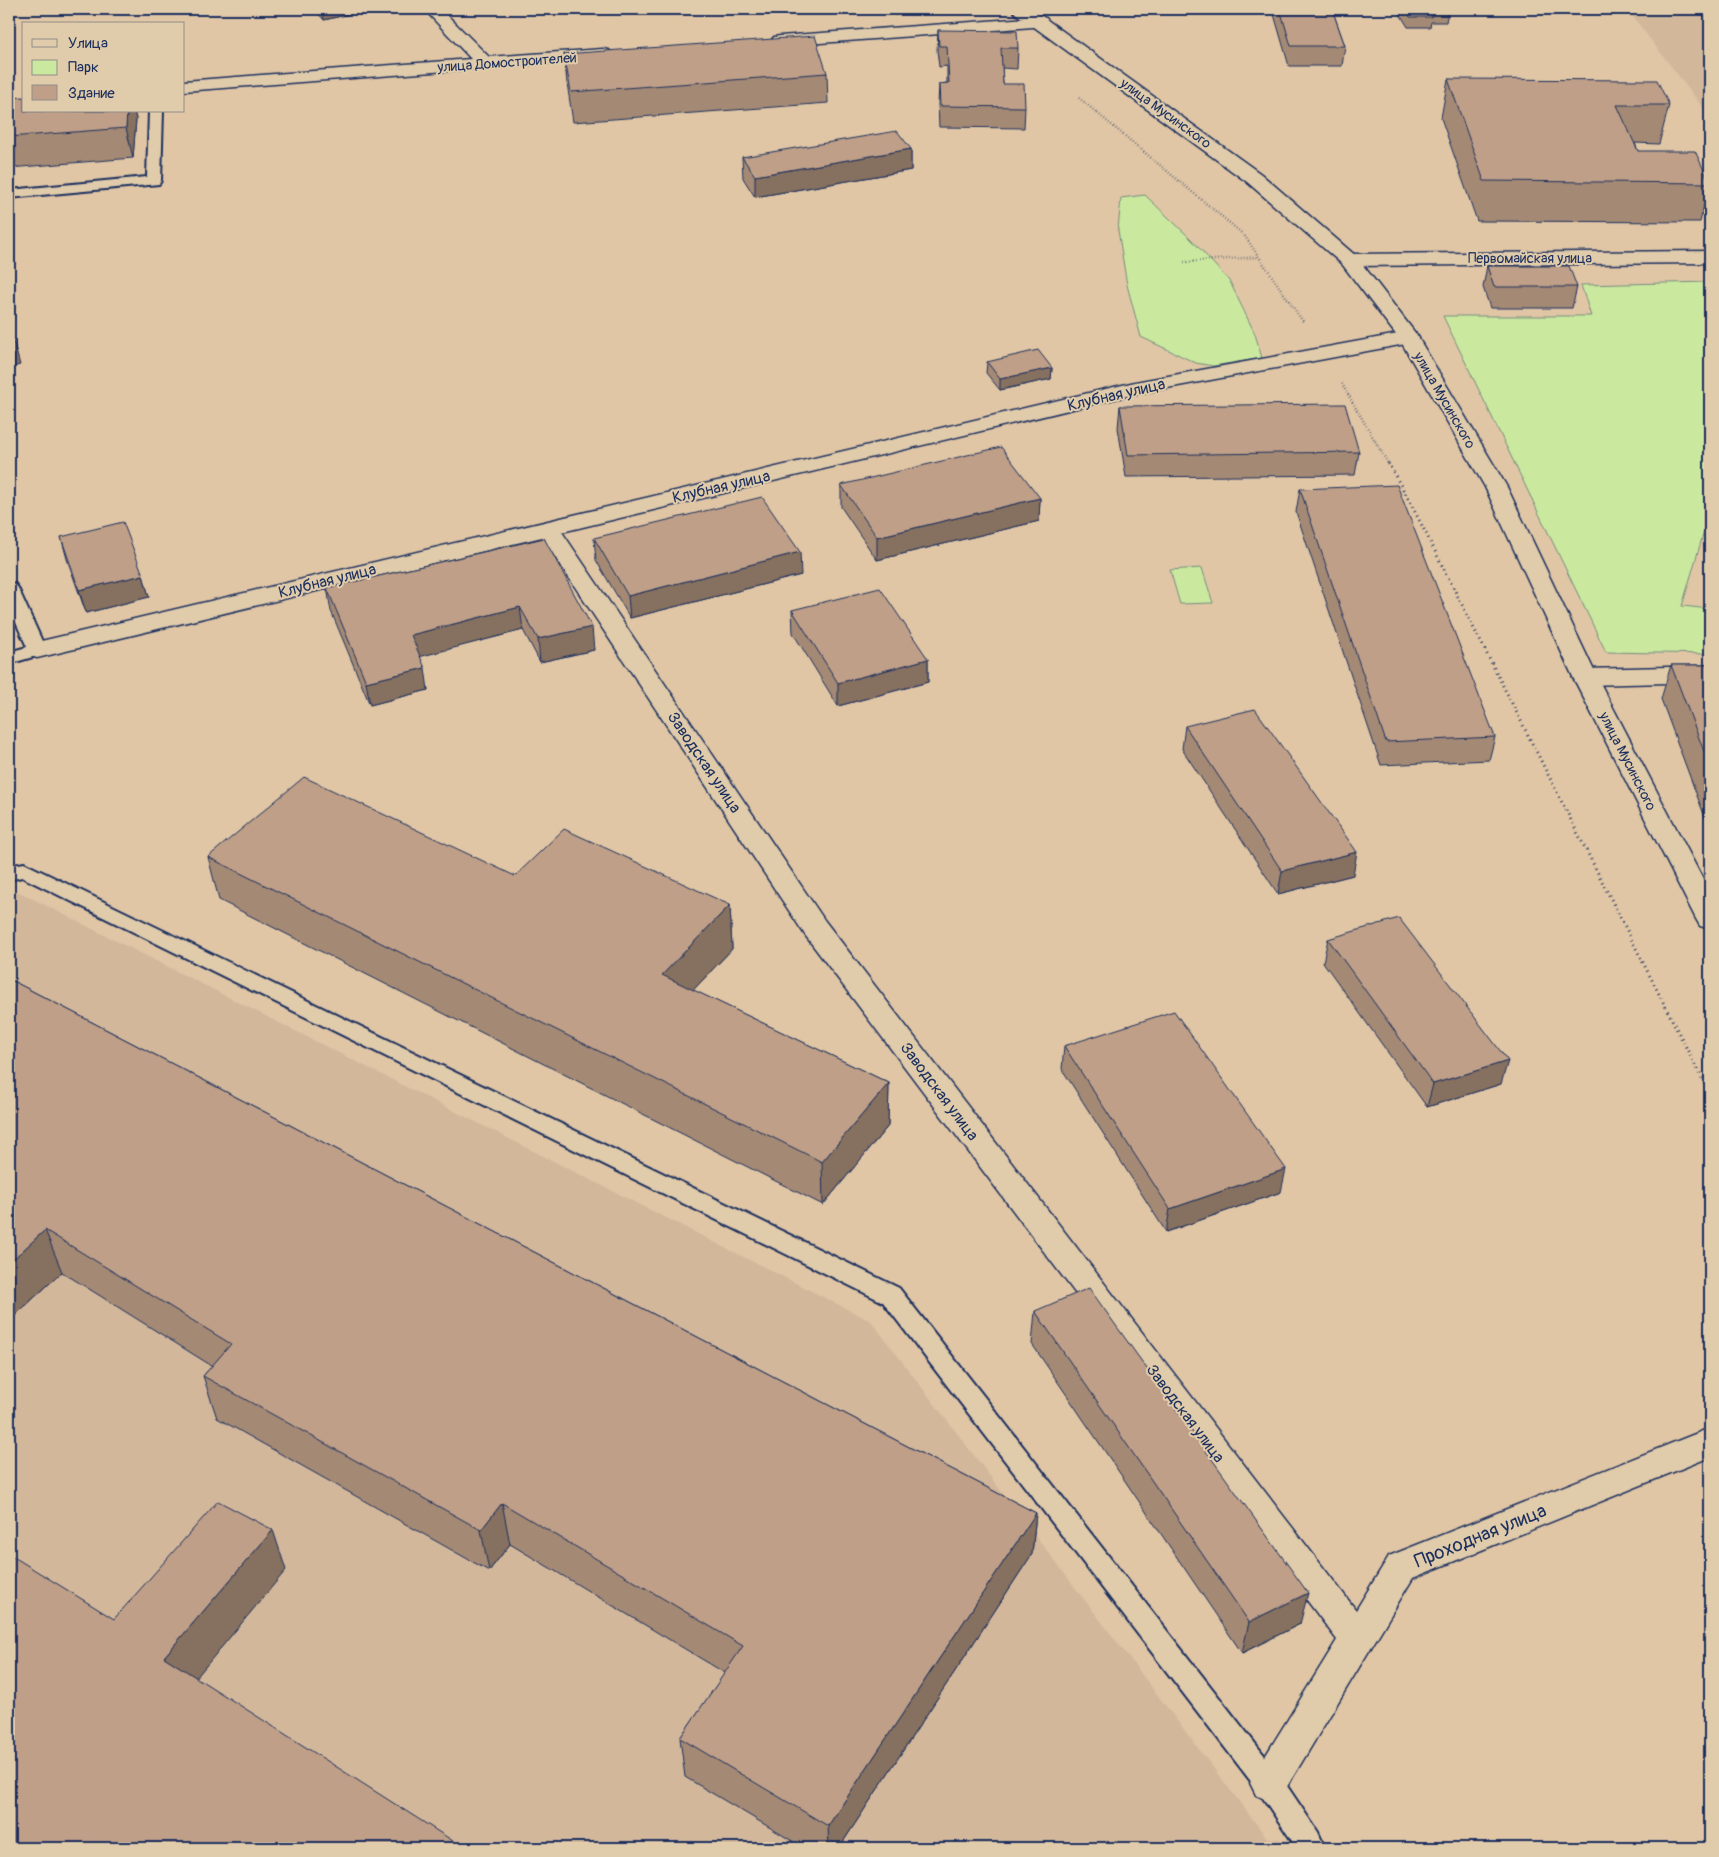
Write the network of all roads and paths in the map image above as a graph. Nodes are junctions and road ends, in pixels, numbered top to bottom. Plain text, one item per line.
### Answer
1 (432, 9) edge
2 (1021, 9) edge
3 (1040, 22) junction
4 (764, 42) edge
5 (624, 53) edge
6 (485, 63) junction
7 (185, 86) edge
8 (1076, 95) dead end
9 (156, 112) edge
10 (9, 194) edge
11 (1259, 257) junction
12 (1710, 257) edge
13 (1349, 260) junction
14 (1184, 262) dead end
15 (1409, 338) junction
16 (1324, 353) junction
17 (547, 527) junction
18 (9, 588) edge
19 (37, 650) junction
20 (9, 658) edge
21 (1710, 674) edge
22 (1585, 677) junction
23 (9, 873) edge
24 (1710, 919) edge
25 (1710, 1094) edge
26 (1710, 1442) edge
27 (1357, 1639) junction
28 (1269, 1783) junction
29 (1307, 1848) edge

1 - 6 street
2 - 3 street, улица Мусинского
3 - 4 street
3 - 13 street, улица Мусинского
5 - 6 street, улица Домостроителей
6 - 7 street, улица Домостроителей
8 - 11 path
9 - 10 lane
11 - 14 path
11 - 16 path
12 - 13 street, Первомайская улица
13 - 15 street, улица Мусинского
15 - 16 street, Клубная улица
15 - 22 street, улица Мусинского
16 - 17 street, Клубная улица
16 - 25 path
17 - 19 street, Клубная улица
17 - 27 street, Заводская улица
18 - 19 lane
19 - 20 lane
21 - 22 street
22 - 24 street, улица Мусинского
23 - 28 lane
26 - 27 street, Проходная улица
27 - 28 street, Проходная улица
28 - 29 lane

